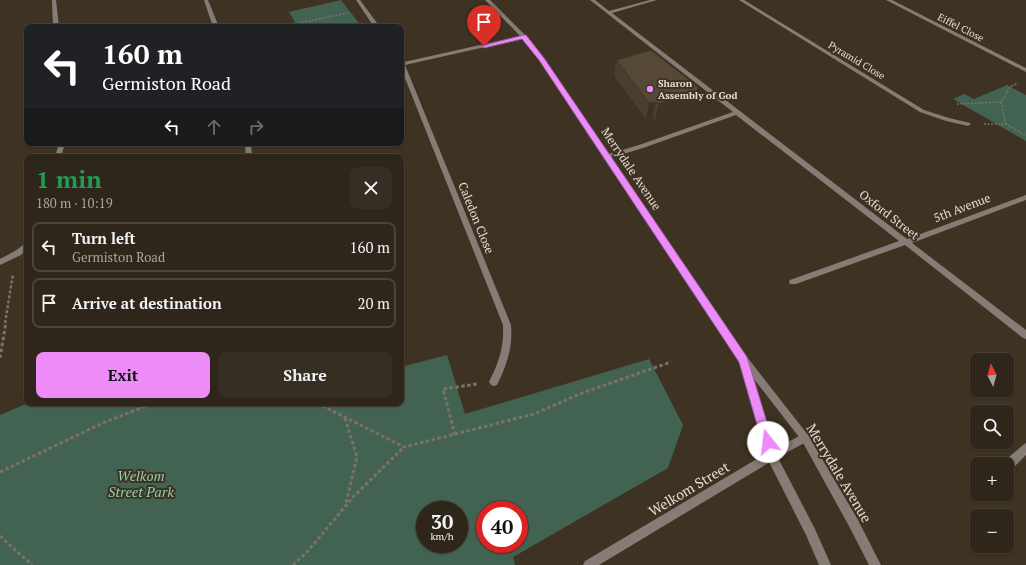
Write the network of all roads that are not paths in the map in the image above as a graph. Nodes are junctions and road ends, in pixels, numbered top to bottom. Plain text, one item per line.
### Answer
1 (54, 0) edge
2 (206, 0) edge
3 (358, 0) edge
4 (487, 0) edge
5 (592, 0) edge
6 (655, 0) edge
7 (741, 0) edge
8 (888, 0) edge
9 (608, 13) junction
10 (56, 24) edge
11 (215, 24) edge
12 (375, 24) edge
13 (524, 37) junction
14 (404, 63) edge
15 (404, 68) edge
16 (1026, 70) edge
17 (738, 112) junction
18 (968, 124) dead end
19 (607, 157) junction
20 (1026, 197) edge
21 (906, 242) junction
22 (24, 248) edge
23 (0, 262) edge
24 (793, 282) dead end
25 (1026, 335) edge
26 (744, 360) junction
27 (494, 382) road end
28 (805, 438) junction
29 (1026, 448) edge
30 (772, 456) junction
31 (1014, 459) edge
32 (589, 565) edge
33 (826, 565) edge
34 (875, 565) edge

1 - 10 street
2 - 11 street
3 - 12 street
4 - 13 street, Merrydale Avenue
5 - 9 street, Oxford Street
6 - 9 street
7 - 18 street, Pyramid Close
8 - 16 street, Eiffel Close
9 - 17 street, Oxford Street
13 - 14 street
13 - 19 street, Merrydale Avenue
15 - 27 street, Caledon Close
17 - 19 street
17 - 21 street, Oxford Street
19 - 26 street, Merrydale Avenue
20 - 21 street, 5th Avenue
21 - 24 street, 5th Avenue
21 - 25 street, Oxford Street
22 - 23 street
26 - 28 street, Merrydale Avenue
26 - 30 street, Merrydale Avenue
28 - 30 street, Welkom Street
28 - 34 street, Merrydale Avenue
29 - 31 street
30 - 32 street, Welkom Street
30 - 33 street, Merrydale Avenue

